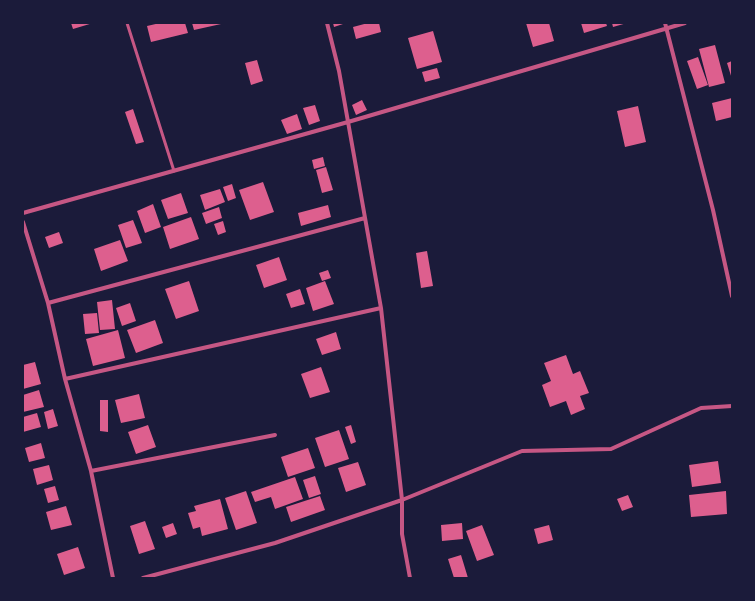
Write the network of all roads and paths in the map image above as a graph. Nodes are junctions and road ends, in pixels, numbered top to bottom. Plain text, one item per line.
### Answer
1 (127, 23) edge
2 (327, 23) edge
3 (685, 23) edge
4 (666, 25) edge
5 (348, 122) junction
6 (174, 171) junction
7 (23, 213) edge
8 (365, 218) junction
9 (23, 222) edge
10 (732, 296) edge
11 (48, 304) junction
12 (381, 308) junction
13 (65, 379) junction
14 (732, 406) edge
15 (275, 435) dead end
16 (91, 471) junction
17 (402, 500) junction
18 (113, 578) edge
19 (143, 578) edge
20 (410, 578) edge

1 - 6 lane
2 - 5 street
3 - 4 street
4 - 5 street
4 - 10 street
5 - 6 street
5 - 8 street
6 - 7 street
8 - 11 street
8 - 12 street
9 - 11 street
11 - 13 street
12 - 13 street
12 - 17 street
13 - 16 street
14 - 17 street
15 - 16 street
16 - 18 street
17 - 19 street
17 - 20 street

